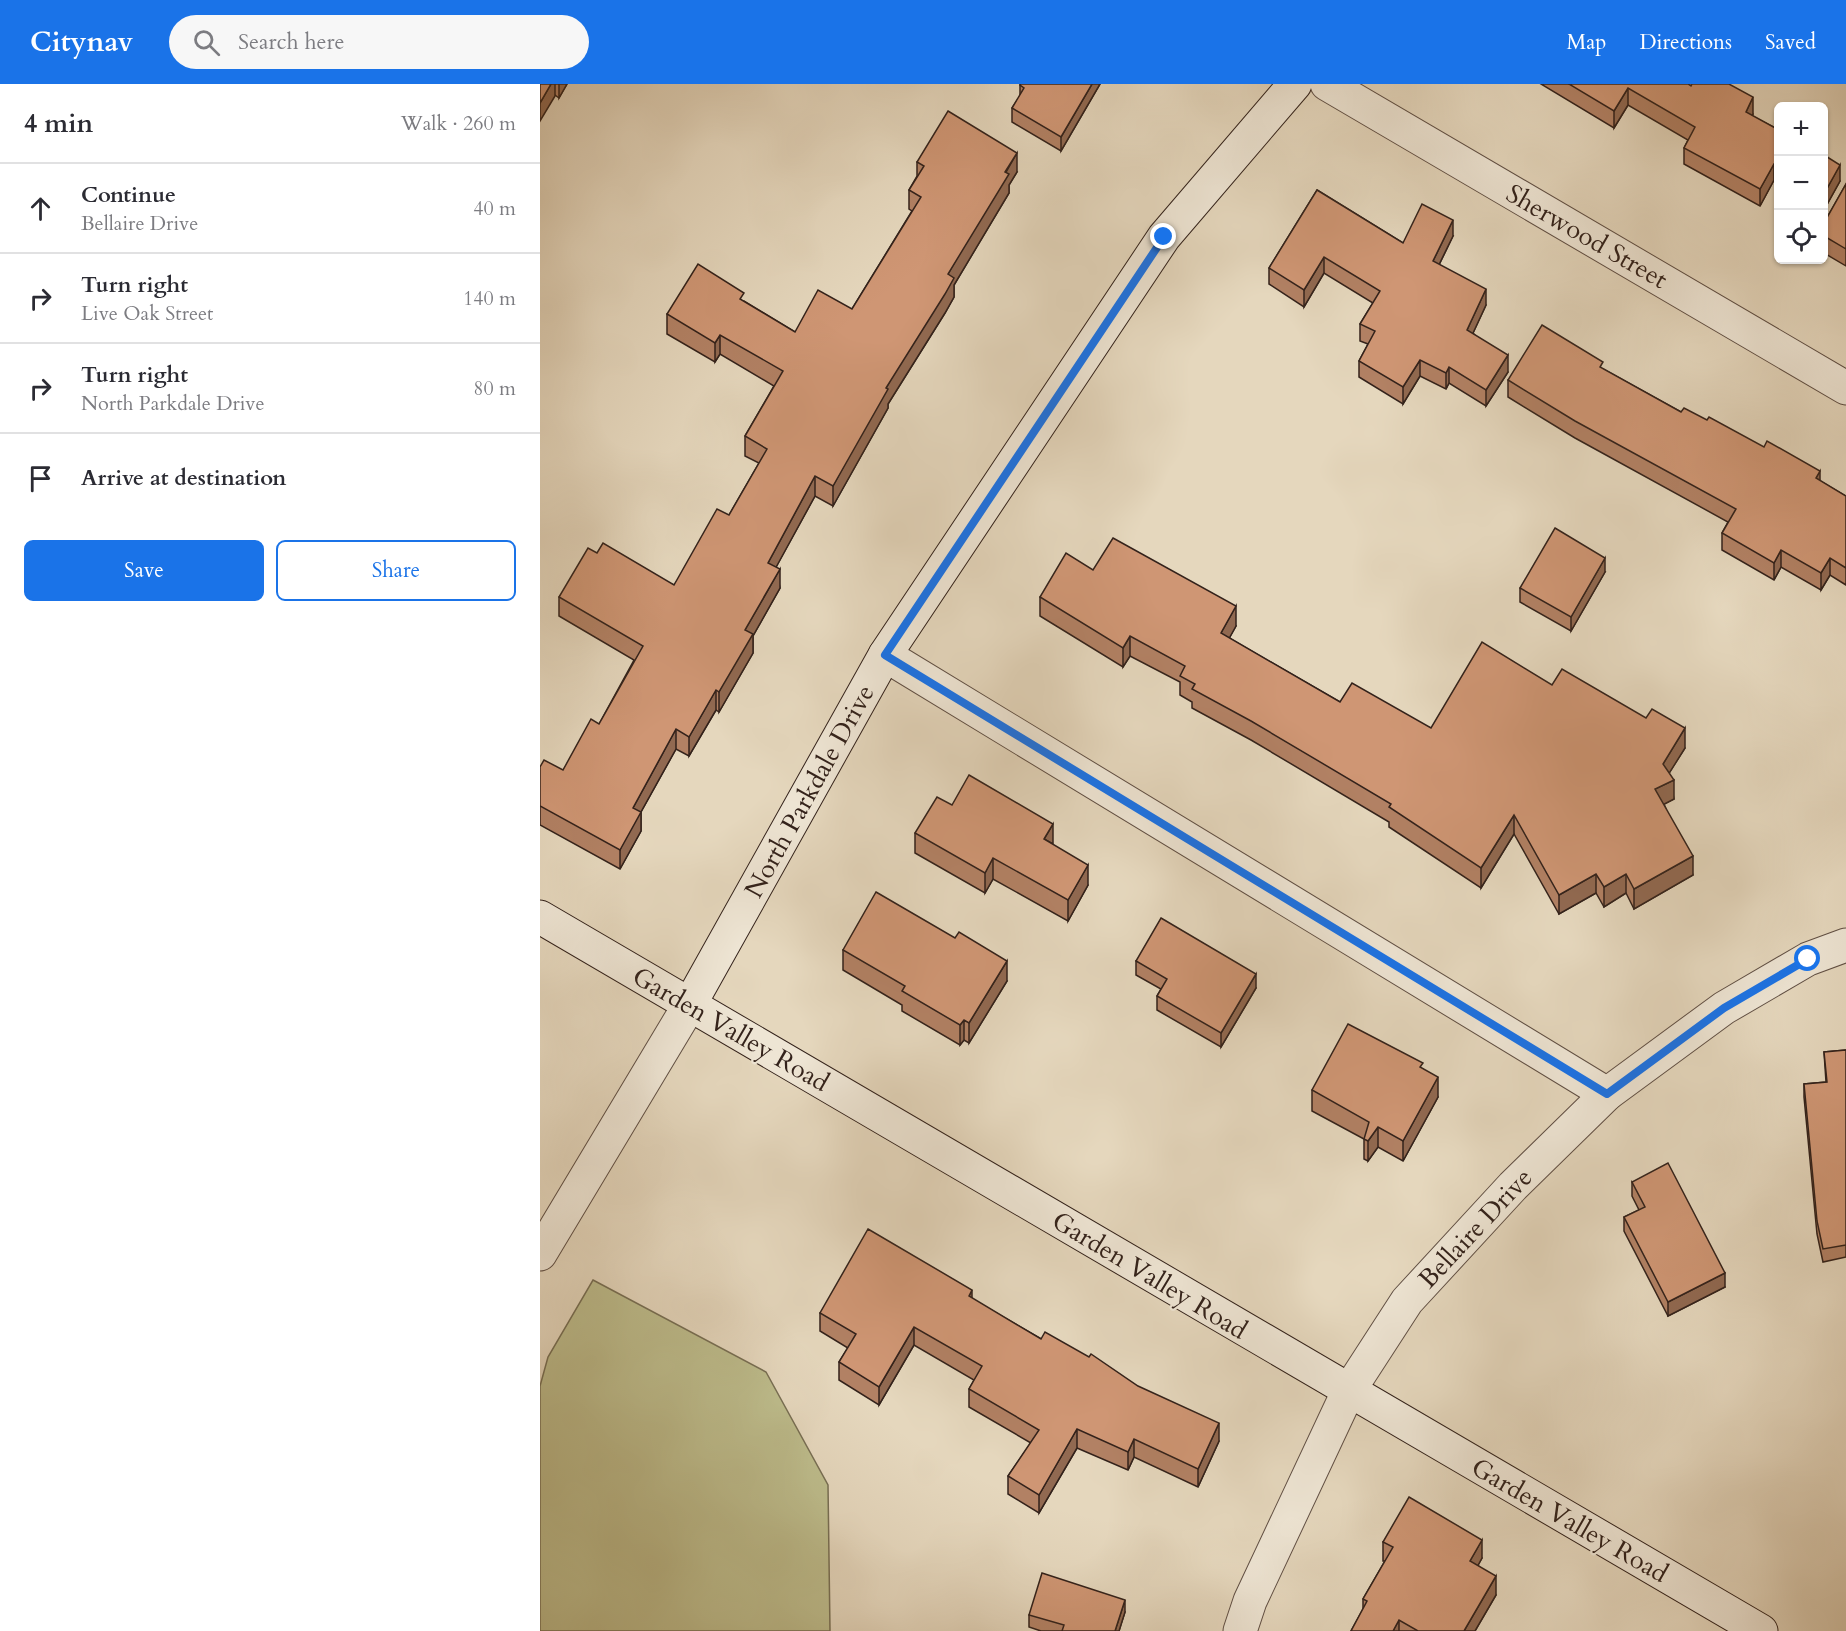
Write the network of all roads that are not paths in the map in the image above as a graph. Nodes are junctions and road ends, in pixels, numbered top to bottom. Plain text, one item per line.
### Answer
1 (1295, 84) edge
2 (1327, 84) edge
3 (1846, 388) edge
4 (885, 655) junction
5 (540, 917) edge
6 (1846, 945) edge
7 (690, 1004) junction
8 (1607, 1094) junction
9 (540, 1254) edge
10 (1348, 1392) junction
11 (1240, 1631) edge
12 (1761, 1631) edge

1 - 4 street, North Parkdale Drive
2 - 3 street, Sherwood Street
4 - 7 street, North Parkdale Drive
4 - 8 street
5 - 7 street, Garden Valley Road
6 - 8 street, Bellaire Drive
7 - 9 street, North Parkdale Drive
7 - 10 street, Garden Valley Road
8 - 10 street, Bellaire Drive
10 - 11 street, Bellaire Drive
10 - 12 street, Garden Valley Road

